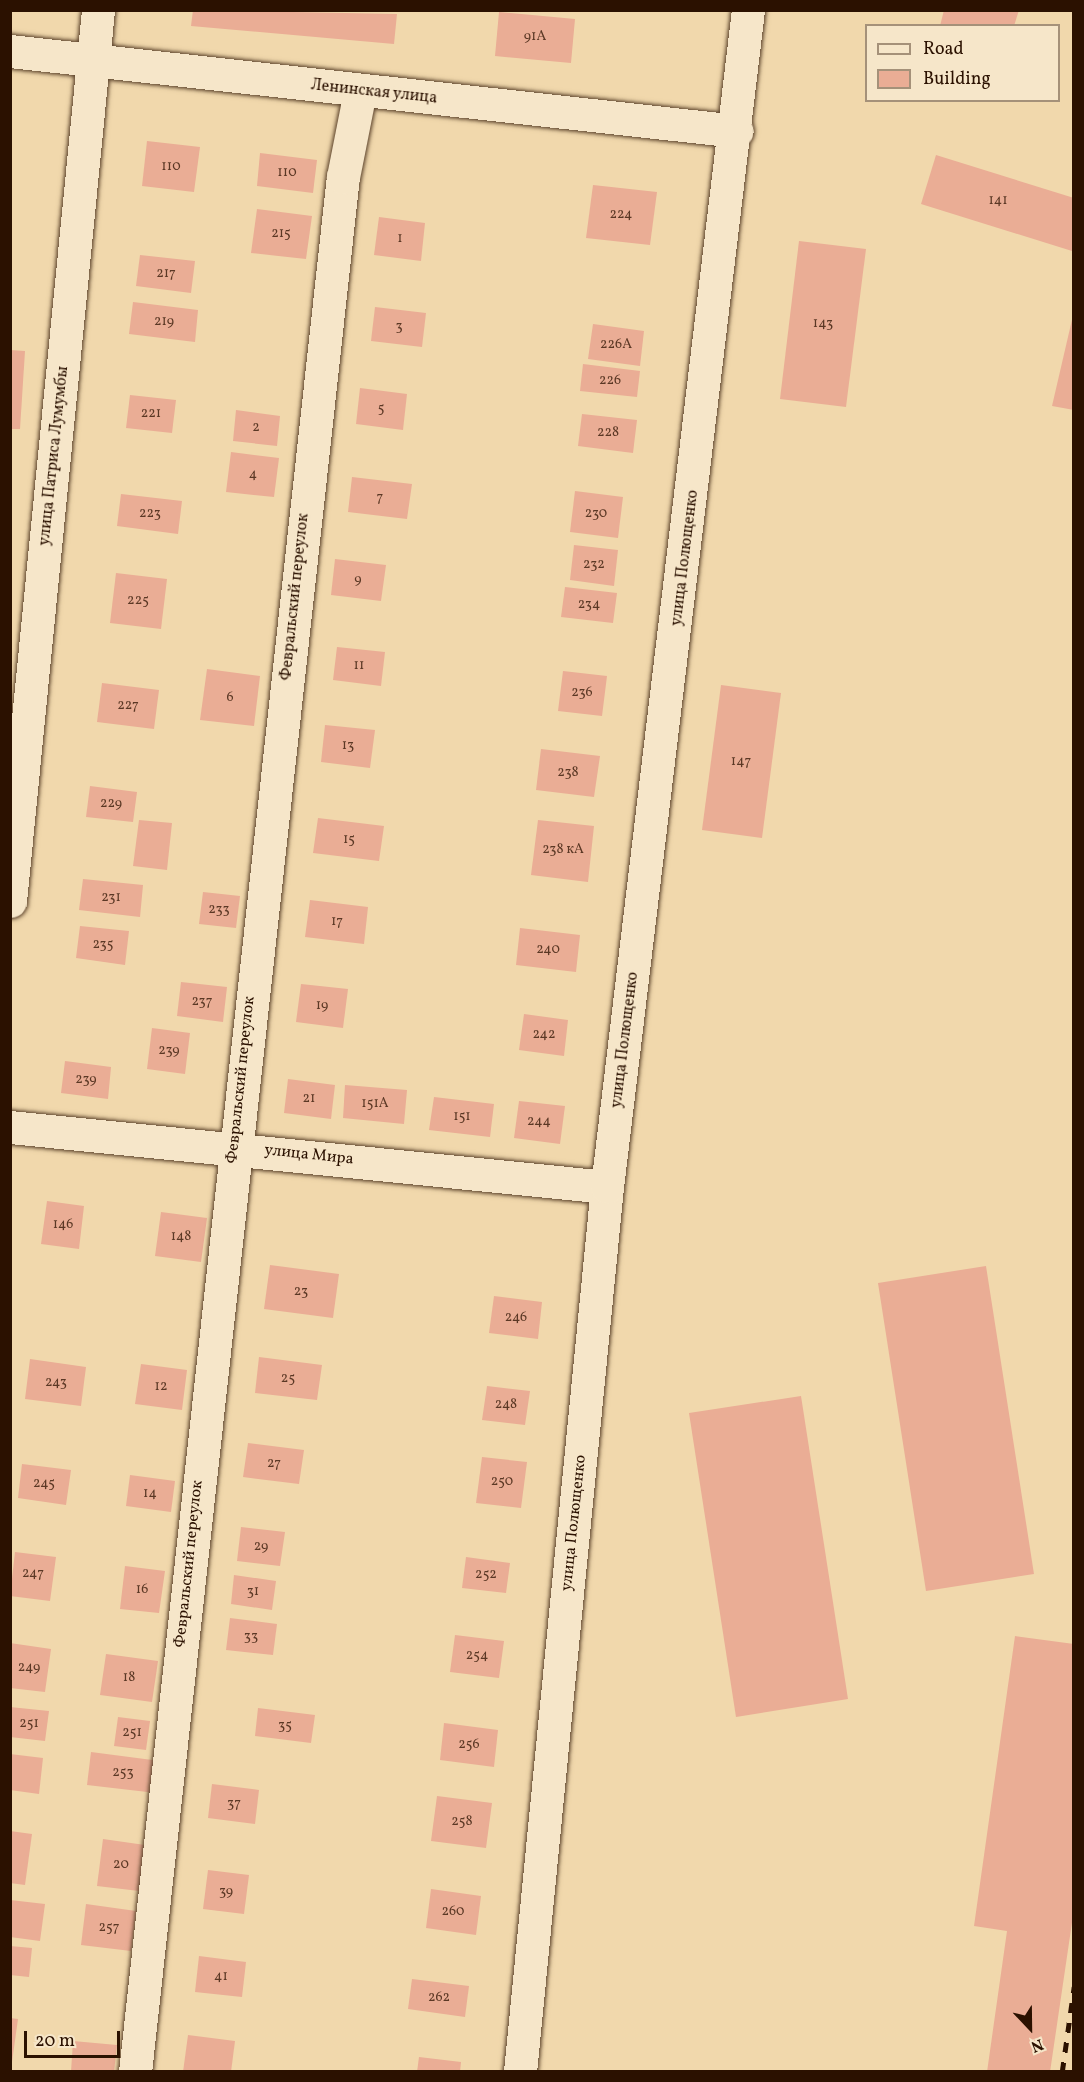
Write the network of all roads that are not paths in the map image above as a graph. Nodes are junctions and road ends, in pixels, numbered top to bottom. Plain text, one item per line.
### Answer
1 (98, 10) edge
2 (748, 10) edge
3 (10, 51) edge
4 (93, 59) junction
5 (360, 91) junction
6 (737, 131) junction
7 (10, 901) edge
8 (10, 1127) edge
9 (233, 1147) junction
10 (607, 1187) junction
11 (135, 2072) edge
12 (520, 2072) edge

1 - 4 street, улица Патриса Лумумбы
2 - 6 street, улица Полющенко
3 - 4 street, Ленинская улица
4 - 5 street, Ленинская улица
4 - 7 street, улица Патриса Лумумбы
5 - 6 street, Ленинская улица
5 - 9 street, Февральский переулок
6 - 10 street, улица Полющенко
8 - 9 street, улица Мира
9 - 10 street, улица Мира
9 - 11 street, Февральский переулок
10 - 12 street, улица Полющенко

